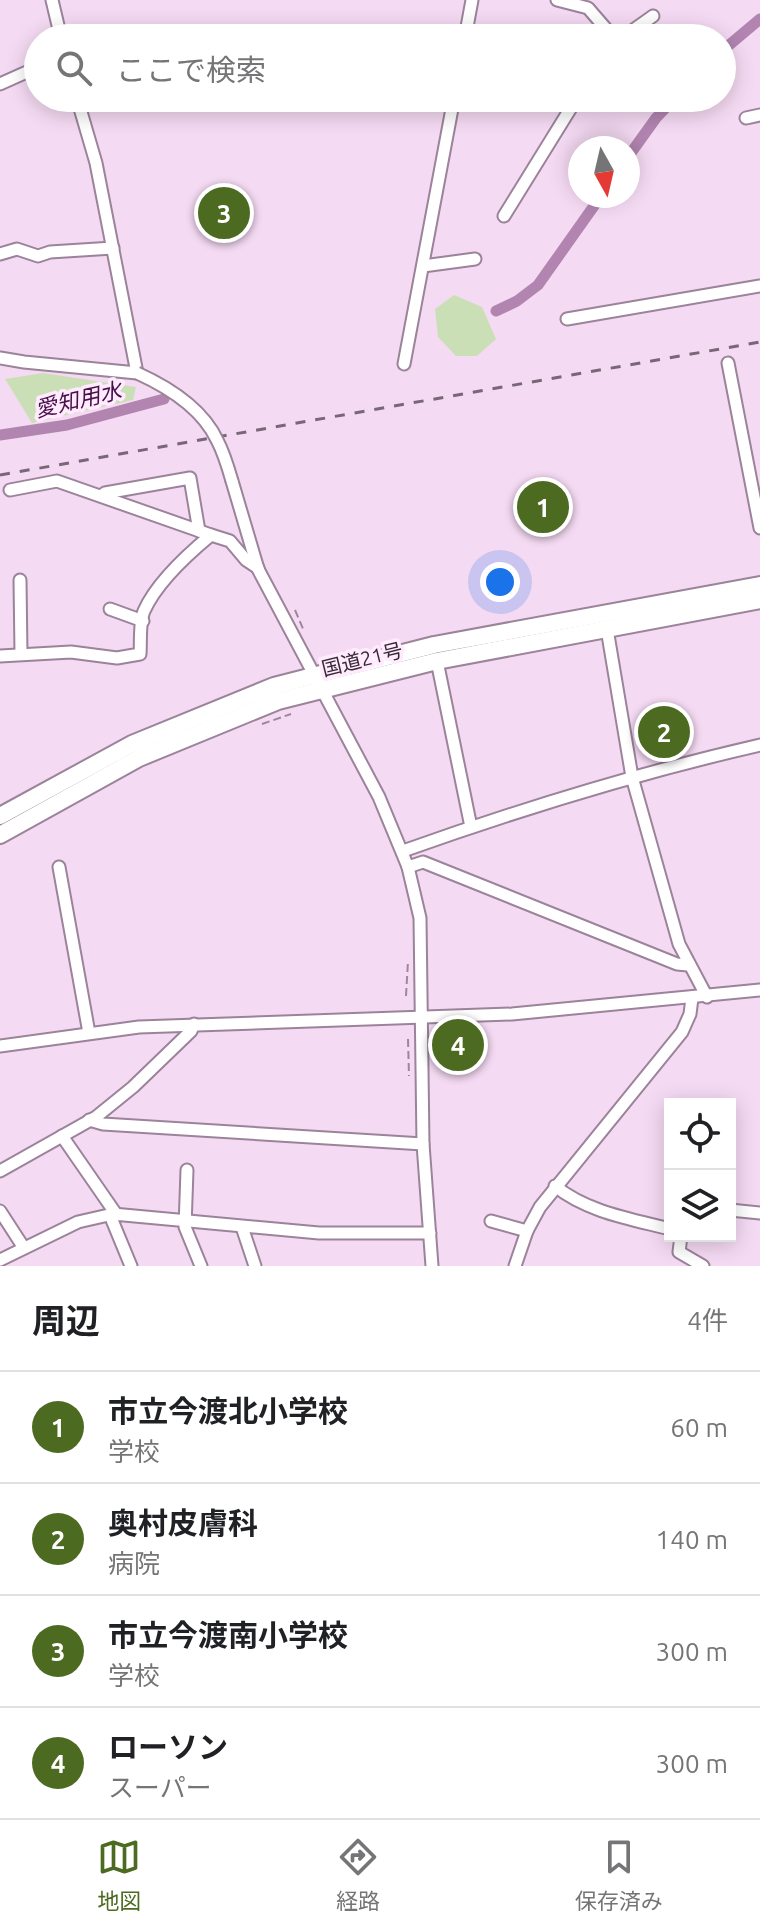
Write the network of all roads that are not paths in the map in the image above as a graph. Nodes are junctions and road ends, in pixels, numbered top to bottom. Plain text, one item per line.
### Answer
1 (52, 0) edge
2 (472, 0) edge
3 (557, 0) edge
4 (653, 16) dead end
5 (58, 24) edge
6 (468, 24) edge
7 (602, 24) edge
8 (642, 24) edge
9 (24, 73) edge
10 (0, 84) edge
11 (81, 112) edge
12 (451, 112) edge
13 (568, 112) edge
14 (760, 115) edge
15 (746, 118) dead end
16 (504, 216) dead end
17 (113, 248) junction
18 (0, 254) edge
19 (475, 259) dead end
20 (423, 266) junction
21 (760, 286) edge
22 (567, 319) dead end
23 (0, 358) edge
24 (728, 363) dead end
25 (404, 364) dead end
26 (137, 373) junction
27 (10, 490) dead end
28 (101, 496) junction
29 (760, 528) edge
30 (205, 533) junction
31 (258, 569) junction
32 (20, 580) dead end
33 (760, 585) edge
34 (760, 600) edge
35 (110, 609) dead end
36 (143, 621) junction
37 (607, 629) junction
38 (21, 654) junction
39 (0, 656) edge
40 (437, 661) junction
41 (320, 682) junction
42 (760, 745) edge
43 (632, 777) junction
44 (0, 816) edge
45 (471, 827) junction
46 (0, 835) edge
47 (403, 851) junction
48 (59, 867) dead end
49 (408, 867) junction
50 (688, 965) junction
51 (760, 990) edge
52 (707, 997) junction
53 (692, 998) junction
54 (423, 1018) junction
55 (194, 1024) junction
56 (89, 1033) junction
57 (0, 1046) edge
58 (89, 1120) junction
59 (62, 1136) junction
60 (423, 1144) junction
61 (187, 1170) dead end
62 (0, 1171) edge
63 (555, 1186) junction
64 (0, 1211) edge
65 (736, 1211) edge
66 (760, 1213) edge
67 (114, 1214) junction
68 (185, 1221) junction
69 (491, 1221) dead end
70 (242, 1227) junction
71 (664, 1227) edge
72 (527, 1231) junction
73 (430, 1233) junction
74 (680, 1242) edge
75 (24, 1248) junction
76 (0, 1260) edge
77 (131, 1266) edge
78 (201, 1266) edge
79 (255, 1266) edge
80 (432, 1266) edge
81 (515, 1266) edge
82 (703, 1266) edge

1 - 5 street
2 - 6 street
3 - 7 street
4 - 8 street
9 - 10 street
11 - 17 street
12 - 20 street
13 - 16 street
14 - 15 street
17 - 18 street
17 - 26 street
19 - 20 street
20 - 25 street
21 - 22 street
23 - 26 street
24 - 29 street
26 - 31 street, bridge
27 - 28 street
28 - 30 street
28 - 30 street
30 - 31 street
30 - 36 street
31 - 41 street
32 - 38 street
33 - 41 highway, 国道21号
34 - 37 highway, 国道21号
35 - 36 street
36 - 38 street
37 - 40 highway, 国道21号
37 - 43 street
38 - 39 street
40 - 41 highway, 国道21号
40 - 45 street
41 - 44 highway, 国道21号
41 - 46 highway, 国道21号
41 - 47 street
42 - 43 street
43 - 45 street
43 - 50 street
45 - 47 street
47 - 49 street
48 - 56 street
49 - 50 street
49 - 54 street
50 - 52 street
51 - 52 street
52 - 53 street
53 - 54 street
53 - 63 street
54 - 55 street
54 - 60 street
55 - 56 street
55 - 58 street
56 - 57 street
58 - 59 street
58 - 60 street
59 - 62 street
59 - 67 street
60 - 73 street
61 - 68 street
63 - 71 street
63 - 72 street
64 - 75 street
65 - 66 street
67 - 68 street
67 - 75 street
67 - 77 street
68 - 70 street
68 - 78 street
69 - 72 street
70 - 73 street
70 - 79 street
72 - 81 street
73 - 80 street
74 - 82 street
75 - 76 street

